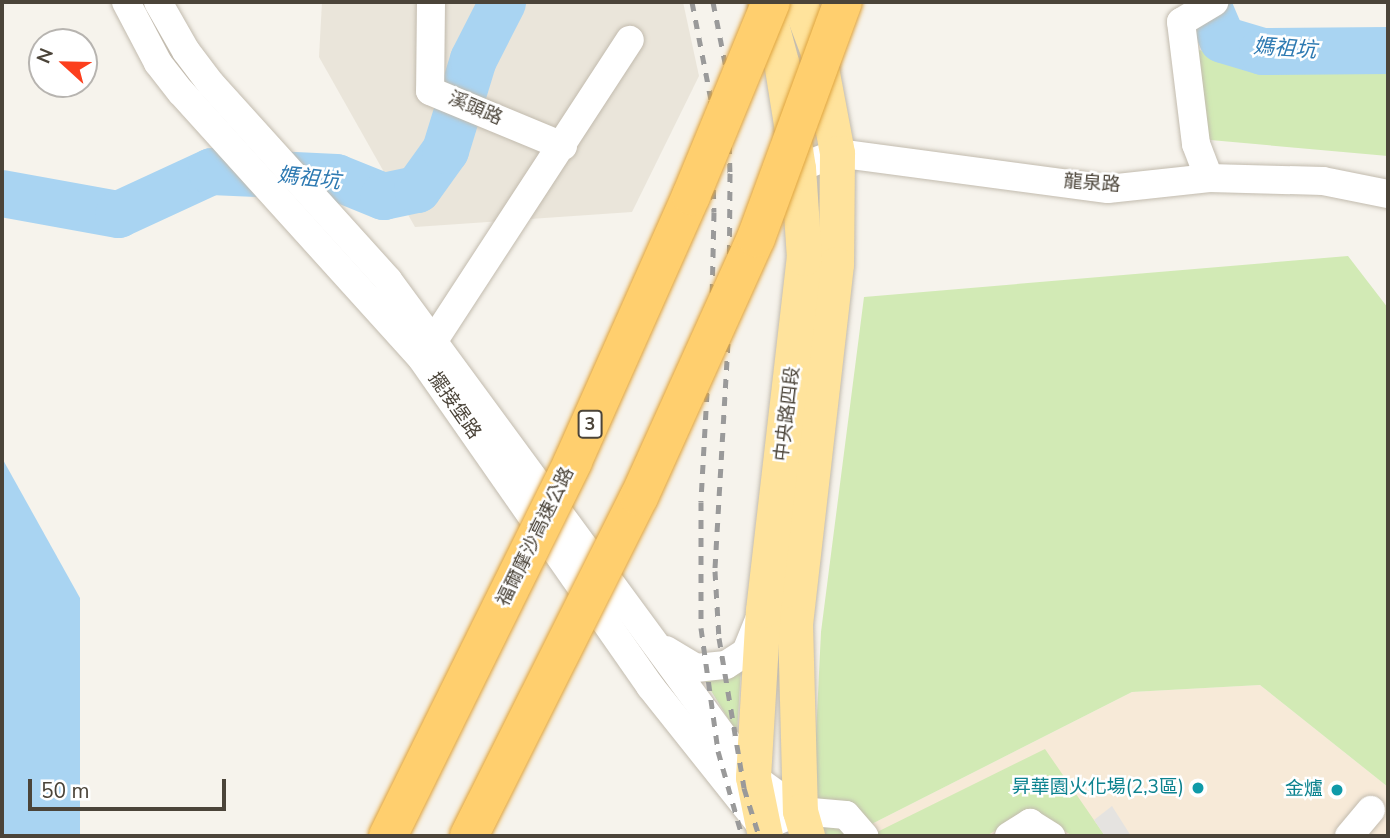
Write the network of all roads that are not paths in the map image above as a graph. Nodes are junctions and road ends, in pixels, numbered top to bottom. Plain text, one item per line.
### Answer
1 (126, 2) edge
2 (158, 2) edge
3 (431, 2) edge
4 (765, 2) edge
5 (771, 2) edge
6 (799, 2) edge
7 (843, 2) edge
8 (1213, 2) edge
9 (630, 40) dead end
10 (559, 144) junction
11 (837, 153) junction
12 (798, 169) junction
13 (1209, 178) junction
14 (1388, 194) edge
15 (428, 350) junction
16 (763, 610) junction
17 (660, 647) junction
18 (753, 777) junction
19 (1371, 810) dead end
20 (803, 824) edge
21 (763, 832) edge
22 (388, 836) edge
23 (469, 836) edge
24 (864, 836) edge
25 (1009, 836) edge
26 (1051, 836) edge
27 (1349, 836) edge

1 - 15 street, 擺接堡路
2 - 15 street, 擺接堡路
3 - 10 street, 溪頭路
4 - 12 main road, 中央路四段
5 - 22 highway, 福爾摩沙高速公路 / 3, bridge
6 - 11 main road, 中央路四段
7 - 23 highway, bridge
8 - 13 street
9 - 10 street
10 - 15 street
11 - 12 street, 龍泉路
11 - 13 street, 龍泉路
11 - 20 main road, 中央路四段
12 - 16 main road, 中央路四段
13 - 14 street, 龍泉路
15 - 17 street, 擺接堡路
15 - 21 street, 擺接堡路
16 - 17 street
16 - 18 main road, 中央路四段
17 - 18 street, 擺接堡路
18 - 20 street, 擺接堡路
18 - 21 main road, 中央路四段
19 - 27 street
20 - 21 street
20 - 24 street
25 - 26 street

